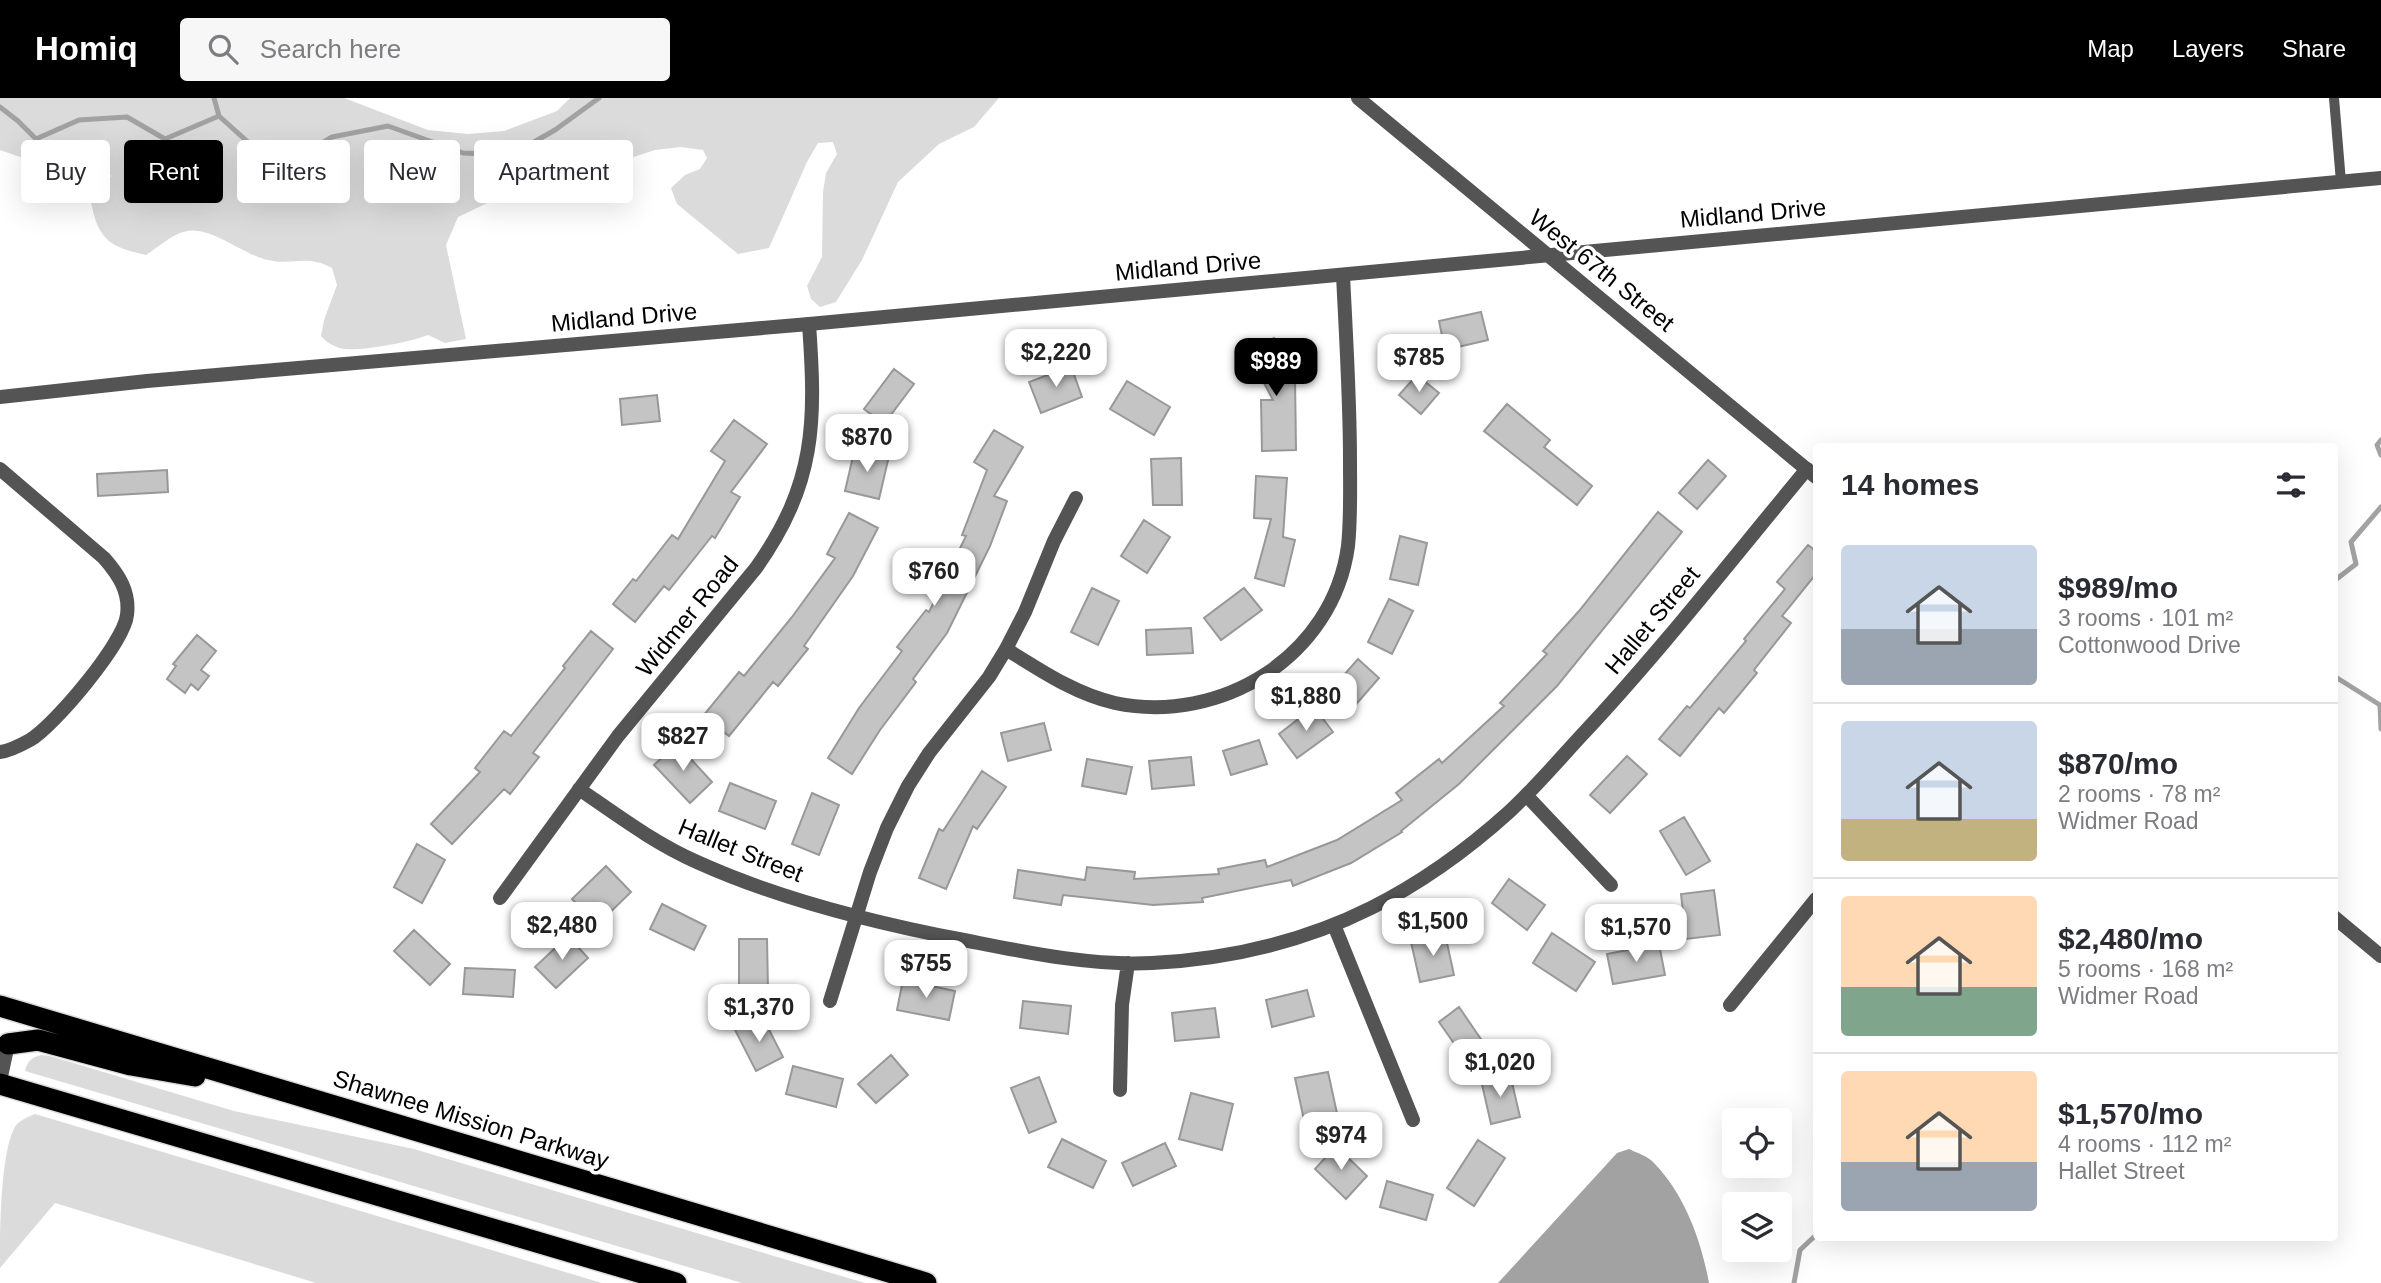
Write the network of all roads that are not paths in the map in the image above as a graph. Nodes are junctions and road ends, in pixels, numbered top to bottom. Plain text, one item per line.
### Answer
1 (1358, 98) edge
2 (2334, 98) edge
3 (2381, 178) edge
4 (2342, 182) junction
5 (1549, 255) junction
6 (1343, 275) junction
7 (809, 324) junction
8 (0, 397) edge
9 (0, 469) edge
10 (1812, 473) edge
11 (1076, 498) dead end
12 (1006, 649) junction
13 (0, 752) edge
14 (579, 789) junction
15 (1525, 795) junction
16 (1611, 885) dead end
17 (500, 898) dead end
18 (1813, 903) edge
19 (858, 916) junction
20 (2338, 920) edge
21 (1334, 925) junction
22 (2381, 956) edge
23 (1128, 962) junction
24 (831, 1001) dead end
25 (1730, 1004) dead end
26 (0, 1006) edge
27 (8, 1044) joint
28 (0, 1082) edge
29 (1120, 1090) dead end
30 (300, 1095) junction
31 (1413, 1120) dead end
32 (676, 1283) edge
33 (926, 1283) edge

1 - 5 street, West 67th Street
2 - 4 lane
3 - 4 street, Midland Drive
4 - 5 street, Midland Drive
5 - 6 street, Midland Drive
5 - 10 street, West 67th Street
6 - 7 street, Midland Drive
6 - 12 street
7 - 8 street, Midland Drive
7 - 14 street, Widmer Road
9 - 13 street
10 - 15 street, Hallet Street
11 - 12 street
12 - 19 street
14 - 17 street, Widmer Road
14 - 19 street, Hallet Street
15 - 16 street
15 - 21 street, Hallet Street
18 - 25 street
19 - 23 street, Hallet Street
19 - 24 street
20 - 22 street
21 - 23 street, Hallet Street
21 - 31 street
23 - 29 street
26 - 30 highway, Shawnee Mission Parkway
27 - 28 street
27 - 30 highway
28 - 32 highway
30 - 33 highway, Shawnee Mission Parkway

